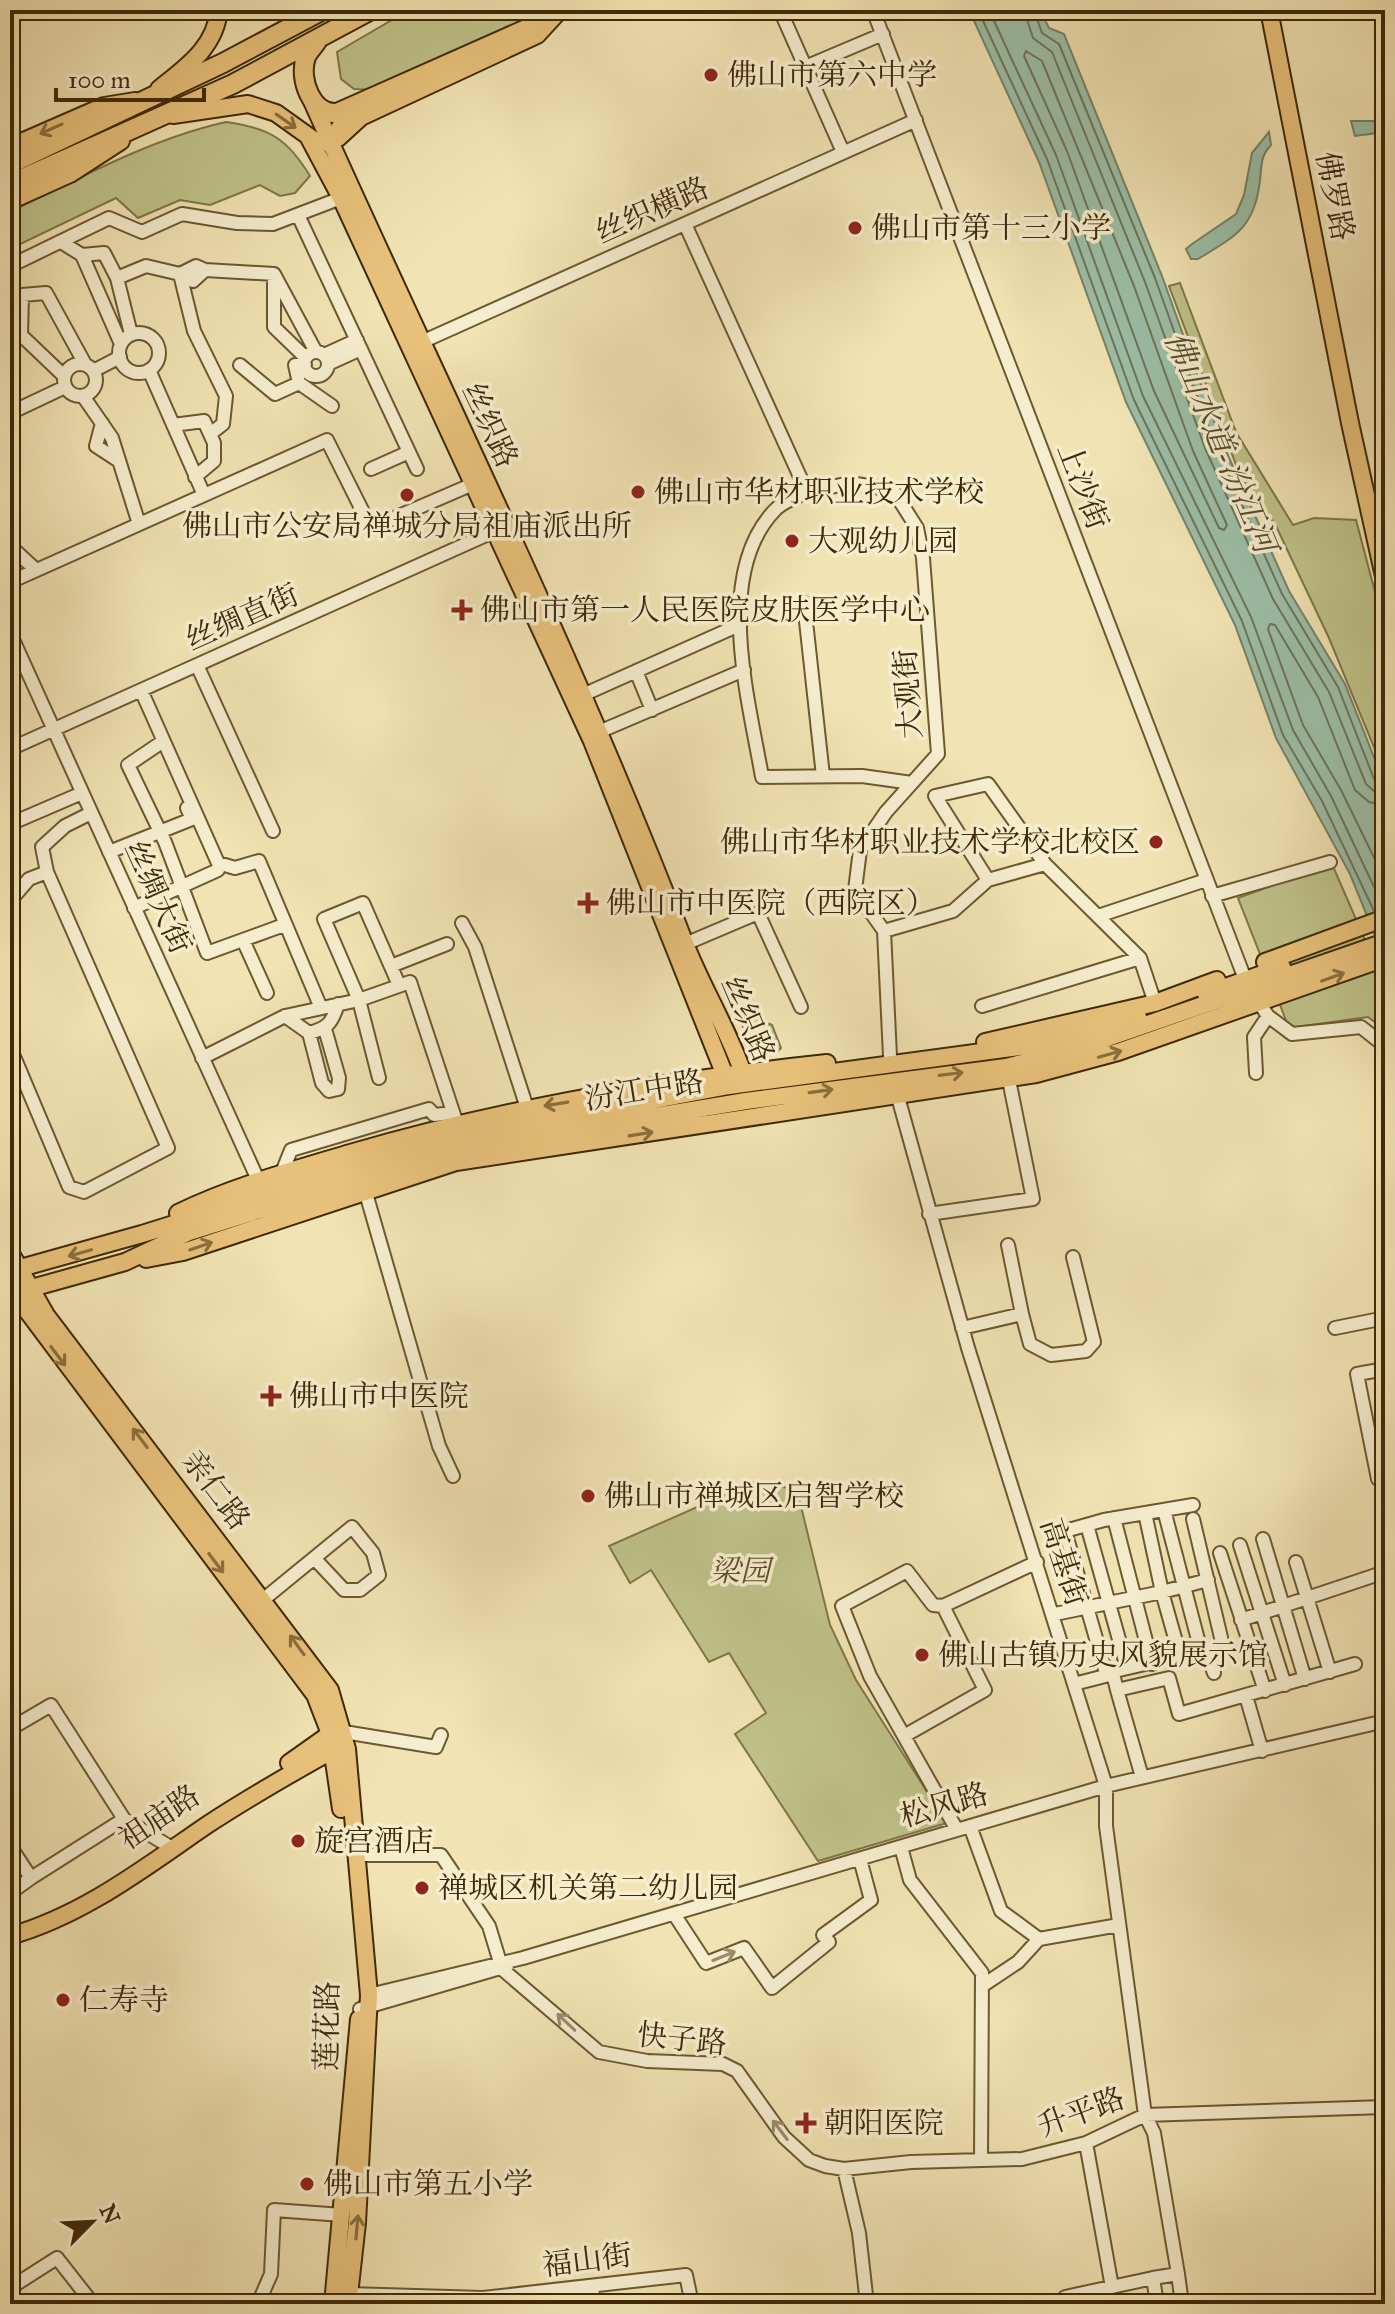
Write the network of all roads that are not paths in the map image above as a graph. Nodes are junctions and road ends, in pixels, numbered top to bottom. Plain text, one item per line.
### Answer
1 (219, 10) edge
2 (286, 10) edge
3 (295, 10) edge
4 (323, 10) edge
5 (545, 10) edge
6 (560, 10) edge
7 (780, 10) edge
8 (873, 10) edge
9 (1269, 10) edge
10 (370, 11) edge
11 (883, 34) junction
12 (319, 37) junction
13 (805, 67) junction
14 (311, 98) junction
15 (146, 100) junction
16 (357, 112) junction
17 (157, 117) junction
18 (916, 120) junction
19 (309, 138) junction
20 (331, 144) junction
21 (10, 147) edge
22 (843, 152) junction
23 (10, 164) edge
24 (10, 184) edge
25 (346, 193) junction
26 (10, 201) edge
27 (298, 215) junction
28 (685, 224) junction
29 (61, 242) junction
30 (82, 255) junction
31 (10, 266) edge
32 (180, 274) junction
33 (274, 274) junction
34 (117, 278) junction
35 (124, 345) junction
36 (359, 345) junction
37 (415, 345) junction
38 (316, 359) junction
39 (240, 365) dead end
40 (89, 368) junction
41 (149, 370) junction
42 (65, 382) junction
43 (299, 383) junction
44 (83, 396) junction
45 (332, 406) dead end
46 (12, 409) edge
47 (173, 425) junction
48 (210, 434) junction
49 (409, 452) junction
50 (371, 469) dead end
51 (417, 469) dead end
52 (195, 477) junction
53 (473, 484) junction
54 (807, 492) junction
55 (204, 495) junction
56 (139, 524) junction
57 (495, 531) junction
58 (10, 546) edge
59 (36, 570) junction
60 (1385, 581) edge
61 (10, 582) edge
62 (804, 603) dead end
63 (737, 626) junction
64 (10, 633) edge
65 (197, 665) junction
66 (744, 670) junction
67 (636, 671) junction
68 (141, 690) junction
69 (585, 694) junction
70 (652, 710) junction
71 (148, 717) dead end
72 (53, 729) junction
73 (601, 731) junction
74 (159, 744) junction
75 (10, 749) edge
76 (823, 776) junction
77 (912, 783) junction
78 (82, 793) junction
79 (91, 813) junction
80 (10, 824) edge
81 (273, 831) dead end
82 (161, 832) junction
83 (109, 852) junction
84 (1330, 862) dead end
85 (1045, 864) junction
86 (218, 870) dead end
87 (47, 872) junction
88 (988, 880) junction
89 (1206, 880) junction
90 (182, 888) junction
91 (1212, 896) junction
92 (10, 901) edge
93 (134, 908) junction
94 (1098, 916) junction
95 (1385, 918) edge
96 (462, 923) dead end
97 (284, 925) junction
98 (1385, 930) edge
99 (884, 931) junction
100 (243, 940) junction
101 (1385, 942) edge
102 (447, 944) dead end
103 (685, 944) junction
104 (1140, 958) junction
105 (1385, 958) edge
106 (1288, 965) junction
107 (391, 966) junction
108 (399, 985) junction
109 (1253, 991) junction
110 (267, 993) dead end
111 (359, 1000) junction
112 (1155, 1003) junction
113 (338, 1004) junction
114 (982, 1006) dead end
115 (801, 1007) dead end
116 (321, 1008) junction
117 (285, 1016) junction
118 (325, 1029) junction
119 (309, 1033) junction
120 (1385, 1046) edge
121 (10, 1047) edge
122 (890, 1056) junction
123 (202, 1058) junction
124 (1007, 1073) junction
125 (1256, 1073) dead end
126 (379, 1078) dead end
127 (722, 1083) junction
128 (745, 1086) junction
129 (896, 1088) junction
130 (527, 1108) junction
131 (455, 1119) junction
132 (259, 1182) junction
133 (365, 1190) junction
134 (929, 1214) junction
135 (142, 1234) junction
136 (1008, 1245) dead end
137 (10, 1252) edge
138 (1073, 1257) dead end
139 (125, 1262) junction
140 (14, 1270) edge
141 (30, 1289) junction
142 (11, 1292) edge
143 (1022, 1314) junction
144 (1385, 1318) edge
145 (962, 1328) junction
146 (1335, 1328) dead end
147 (1385, 1369) edge
148 (453, 1476) dead end
149 (1385, 1478) edge
150 (1164, 1510) junction
151 (1145, 1513) junction
152 (1114, 1518) junction
153 (1087, 1525) junction
154 (1263, 1539) dead end
155 (1240, 1545) dead end
156 (1220, 1553) dead end
157 (314, 1558) junction
158 (1037, 1562) junction
159 (1296, 1562) dead end
160 (1385, 1572) edge
161 (1208, 1580) junction
162 (1184, 1587) junction
163 (1162, 1592) junction
164 (1306, 1597) junction
165 (264, 1599) junction
166 (1135, 1599) junction
167 (1109, 1603) junction
168 (943, 1606) junction
169 (1281, 1606) junction
170 (1087, 1608) junction
171 (1262, 1613) junction
172 (1055, 1614) junction
173 (1241, 1620) junction
174 (1204, 1650) junction
175 (1180, 1656) junction
176 (1152, 1664) junction
177 (1355, 1664) dead end
178 (1127, 1668) junction
179 (1330, 1672) junction
180 (1214, 1673) dead end
181 (1305, 1679) junction
182 (1074, 1684) junction
183 (1285, 1685) junction
184 (1117, 1690) junction
185 (1265, 1691) junction
186 (1246, 1696) junction
187 (1385, 1721) edge
188 (10, 1729) edge
189 (441, 1735) dead end
190 (904, 1736) junction
191 (339, 1741) junction
192 (1262, 1751) junction
193 (1142, 1777) junction
194 (1106, 1786) junction
195 (124, 1819) junction
196 (964, 1828) junction
197 (167, 1845) junction
198 (10, 1846) edge
199 (901, 1847) junction
200 (355, 1855) junction
201 (860, 1859) junction
202 (31, 1878) junction
203 (10, 1893) edge
204 (674, 1914) junction
205 (1119, 1925) junction
206 (10, 1928) edge
207 (10, 1936) edge
208 (1039, 1939) junction
209 (501, 1964) junction
210 (982, 1986) junction
211 (364, 2002) junction
212 (1385, 2107) edge
213 (1145, 2115) junction
214 (1086, 2143) junction
215 (981, 2160) junction
216 (844, 2169) junction
217 (342, 2215) junction
218 (1178, 2274) junction
219 (1153, 2278) junction
220 (592, 2287) junction
221 (1112, 2287) junction
222 (10, 2288) edge
223 (349, 2299) edge
224 (463, 2301) edge
225 (93, 2304) edge
226 (170, 2304) edge
227 (179, 2304) edge
228 (258, 2304) edge
229 (333, 2304) edge
230 (594, 2304) edge
231 (692, 2304) edge
232 (867, 2304) edge
233 (1066, 2304) edge
234 (1157, 2304) edge
235 (1182, 2304) edge

1 - 15 main road
2 - 3 highway
4 - 15 highway
5 - 16 highway
6 - 16 main road
7 - 13 street
8 - 11 street, 上沙街
9 - 60 main road, 佛罗路
10 - 12 highway
11 - 13 street
11 - 18 street, 上沙街
12 - 14 highway
12 - 17 highway
13 - 22 street
14 - 16 highway
14 - 20 main road
15 -> 21 main road
15 - 23 highway
16 - 20 highway
16 - 25 main road
17 -> 19 main road
17 - 24 highway
17 - 26 main road
18 - 22 street, 丝织横路
18 - 89 street, 上沙街
19 - 20 main road
19 - 25 main road
20 - 25 main road
22 - 28 street, 丝织横路
25 - 27 street
25 - 37 main road, 丝织路
27 - 29 street
27 - 36 street
28 - 37 street, 丝织横路
28 - 54 street
29 - 30 street
29 - 31 street
30 - 34 street
30 - 35 street
32 - 33 street
32 - 34 street
32 - 48 street
33 - 38 street
33 - 38 street
34 - 35 street
35 - 40 street
35 - 41 street
35 - 41 street
36 - 38 street
36 - 49 street
37 - 53 main road, 丝织路
37 - 69 main road, 丝织路
38 - 43 street
39 - 43 street
40 - 42 street
40 - 42 street
40 - 44 street
41 - 47 street
42 - 44 street
42 - 46 street
43 - 45 street
44 - 56 street
47 - 48 street
47 - 52 street
48 - 52 street
49 - 50 street
49 - 51 street
52 - 55 street
53 - 55 street
53 - 57 main road, 丝织路
54 - 63 street, 大观街
54 - 77 street, 大观街
55 - 56 street
56 - 59 street
57 - 65 street, 丝绸直街
57 - 127 main road, 丝织路
58 - 59 street
59 - 61 street
62 - 76 street
63 - 66 street, 大观街
63 - 67 street
64 - 72 street, 丝绸大街
65 - 68 street, 丝绸直街
65 - 81 street
66 - 70 street
66 - 76 street, 大观街
67 - 69 street
67 - 70 street
68 - 72 street, 丝绸直街
68 - 97 street
69 - 73 main road, 丝织路
70 - 73 street
71 - 74 street
72 - 75 street, 丝绸直街
72 - 78 street, 丝绸大街
73 - 103 main road, 丝织路
74 - 82 street
74 - 82 street
76 - 77 street
77 - 99 street, 大观街
78 - 79 street, 丝绸大街
78 - 80 street
79 - 83 street, 丝绸大街
79 - 87 street
82 - 83 street
82 - 90 street
83 - 93 street, 丝绸大街
84 - 91 street
85 - 88 street
85 - 88 street
85 - 94 street
86 - 90 street
87 - 92 street
87 - 121 street
88 - 99 street
89 - 91 street, 上沙街
89 - 94 street
90 - 93 street
90 - 100 street
91 - 109 street, 上沙街
93 - 123 street, 丝绸大街
94 - 104 street
95 - 106 main road
96 - 130 street
97 - 100 street
97 - 116 street
98 - 106 main road
99 - 122 street
100 - 110 street
101 - 106 main road
102 - 107 street
103 - 115 street
103 - 128 main road, 丝织路
104 - 112 street
104 - 114 street
109 -> 105 main road
106 - 109 main road
107 - 108 street
107 - 111 street
108 - 111 street
108 - 131 street
109 - 112 main road
109 - 120 street
124 -> 109 main road
109 - 125 street
109 - 128 main road, 汾江中路
111 - 113 street
111 - 126 street
112 - 122 main road
113 - 116 street
113 - 118 street
116 - 117 street
117 - 119 street
117 - 123 street
118 - 119 street
118 - 119 street
122 - 128 main road
123 - 132 street, 丝绸大街
129 -> 124 main road
124 - 134 street
127 - 128 main road, 丝织路
127 - 128 main road
127 -> 130 main road
127 - 135 main road, 汾江中路
128 -> 129 main road, 汾江中路
128 - 139 main road, 汾江中路
133 -> 129 main road
129 - 134 street, 高基街
130 - 131 main road
131 - 132 main road
132 - 135 main road
139 -> 133 main road
133 - 148 street
134 - 145 street, 高基街
135 -> 140 main road, 汾江中路
136 - 143 street
137 - 140 main road
138 - 143 street
139 - 141 main road, 汾江中路
140 - 141 main road, 亲仁路
141 - 142 main road, 汾江中路
165 -> 141 main road, 亲仁路
142 -> 191 main road, 亲仁路
143 - 145 street
144 - 146 street
145 - 158 street, 高基街
147 - 149 street
150 - 151 street
150 - 161 street
150 - 162 street
151 - 152 street
151 - 163 street
152 - 153 street
152 - 166 street
153 - 167 street
153 - 170 street
154 - 169 street
155 - 171 street
156 - 173 street
157 - 157 street
157 - 165 street
158 - 168 street
158 - 172 street, 高基街
159 - 164 street
160 - 164 street
161 - 162 street
161 - 174 street
162 - 163 street
162 - 174 street
163 - 166 street
163 - 175 street
164 - 169 street
164 - 179 street
191 -> 165 main road, 亲仁路
166 - 167 street
166 - 176 street
167 - 170 street
167 - 178 street
168 - 190 street
168 - 190 street
169 - 171 street
169 - 181 street
170 - 172 street
170 - 178 street
171 - 173 street
171 - 183 street
172 - 182 street, 高基街
173 - 185 street
174 - 175 street
174 - 180 street
175 - 176 street
176 - 178 street
177 - 179 street
179 - 181 street
181 - 183 street
182 - 184 street
182 - 194 street, 高基街
183 - 185 street
184 - 186 street
184 - 193 street
185 - 186 street
186 - 192 street
187 - 192 street, 松风路
188 - 195 street
189 - 191 street
190 - 196 street
191 - 197 main road, 祖庙路
191 - 200 main road, 莲花路
191 - 207 main road, 祖庙路
191 - 211 main road, 莲花路
192 - 193 street, 松风路
193 - 194 street, 松风路
194 - 196 street, 松风路
194 - 205 street, 高基街
195 - 197 street
195 - 202 street
196 - 199 street, 松风路
196 - 208 street
197 - 206 main road, 祖庙路
198 - 202 street
199 - 201 street, 松风路
199 - 210 street
200 - 209 street
200 - 211 main road, 莲花路
201 - 204 street, 松风路
204 -> 201 street
202 - 203 street
204 - 209 street, 松风路
205 - 208 street
205 - 213 street, 高基街
208 - 210 street
209 - 211 street
216 -> 209 street, 快子路
210 - 215 street
211 - 217 main road, 莲花路
223 -> 211 main road, 莲花路
212 - 213 street, 升平路
213 - 214 street, 升平路
213 - 218 street, 高基街
214 - 215 street, 升平路
214 - 221 street
215 - 216 street, 升平路
216 - 232 street
217 - 228 street
217 - 229 main road, 莲花路
218 - 219 street
218 - 235 street, 高基街
219 - 221 street
219 - 234 street
220 - 224 street, 福山街
220 - 230 street
220 - 231 street, 福山街
221 - 233 street
222 - 225 street
223 - 224 street, 福山街
226 - 227 street

